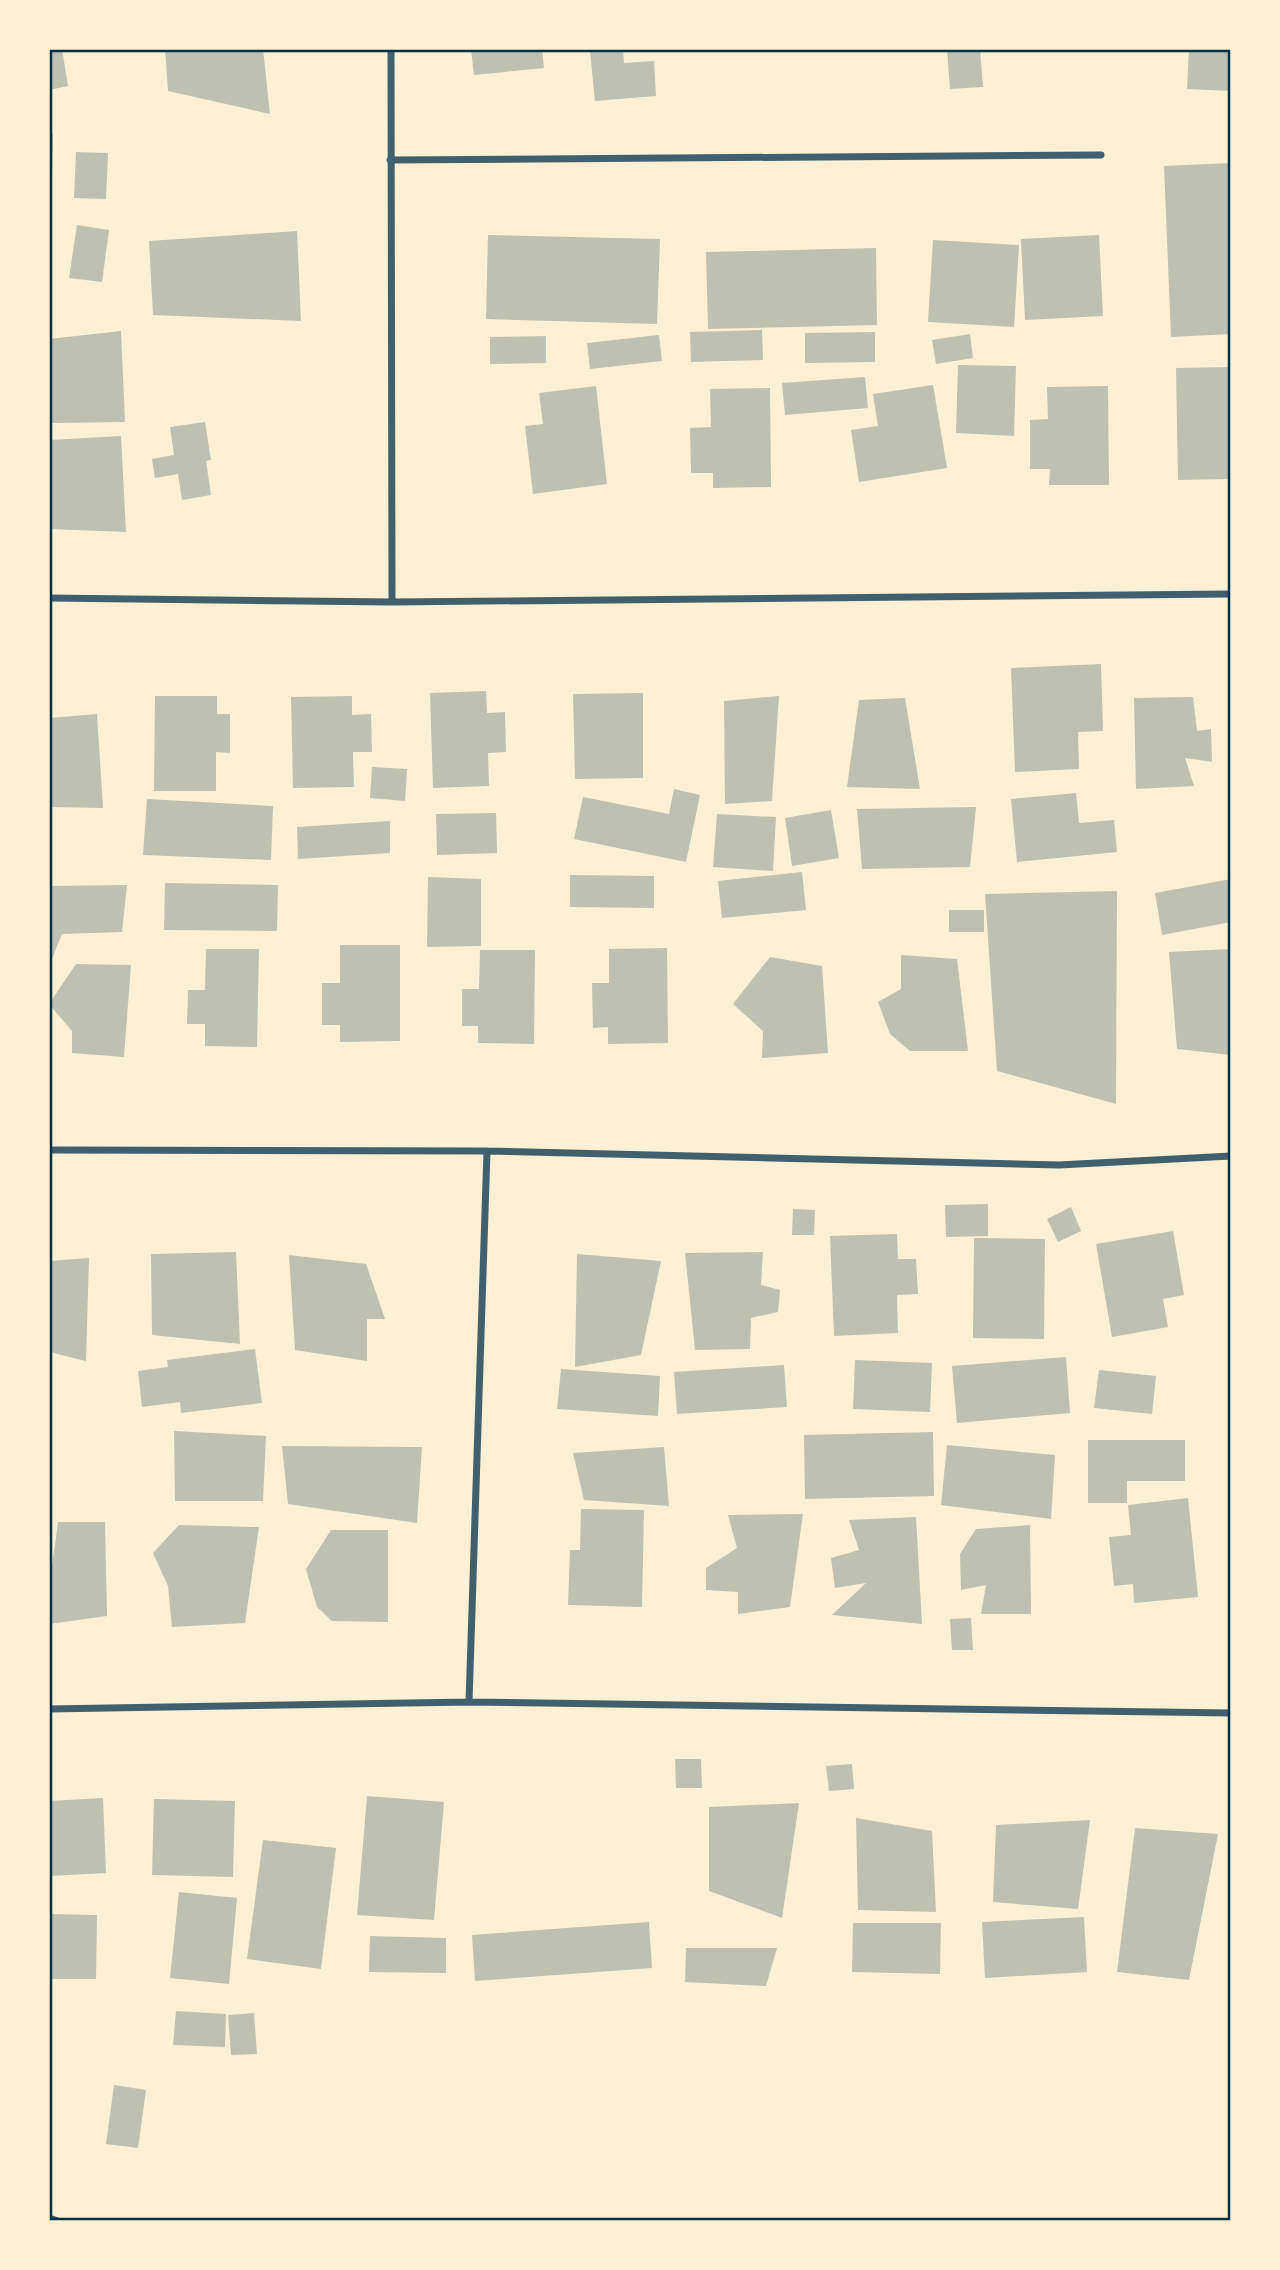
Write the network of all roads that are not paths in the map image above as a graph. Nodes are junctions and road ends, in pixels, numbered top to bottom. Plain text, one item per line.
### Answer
1 (391, 49) edge
2 (1101, 155) dead end
3 (390, 160) junction
4 (1231, 594) edge
5 (49, 598) edge
6 (393, 602) junction
7 (49, 1150) edge
8 (487, 1152) junction
9 (1231, 1156) edge
10 (469, 1702) junction
11 (49, 1709) edge
12 (1231, 1713) edge
13 (49, 2218) edge
14 (58, 2221) edge

1 - 3 street
2 - 3 street
3 - 6 street
4 - 6 street
5 - 6 street
7 - 8 street
8 - 9 street
8 - 10 street
10 - 11 street
10 - 12 street
13 - 14 street

